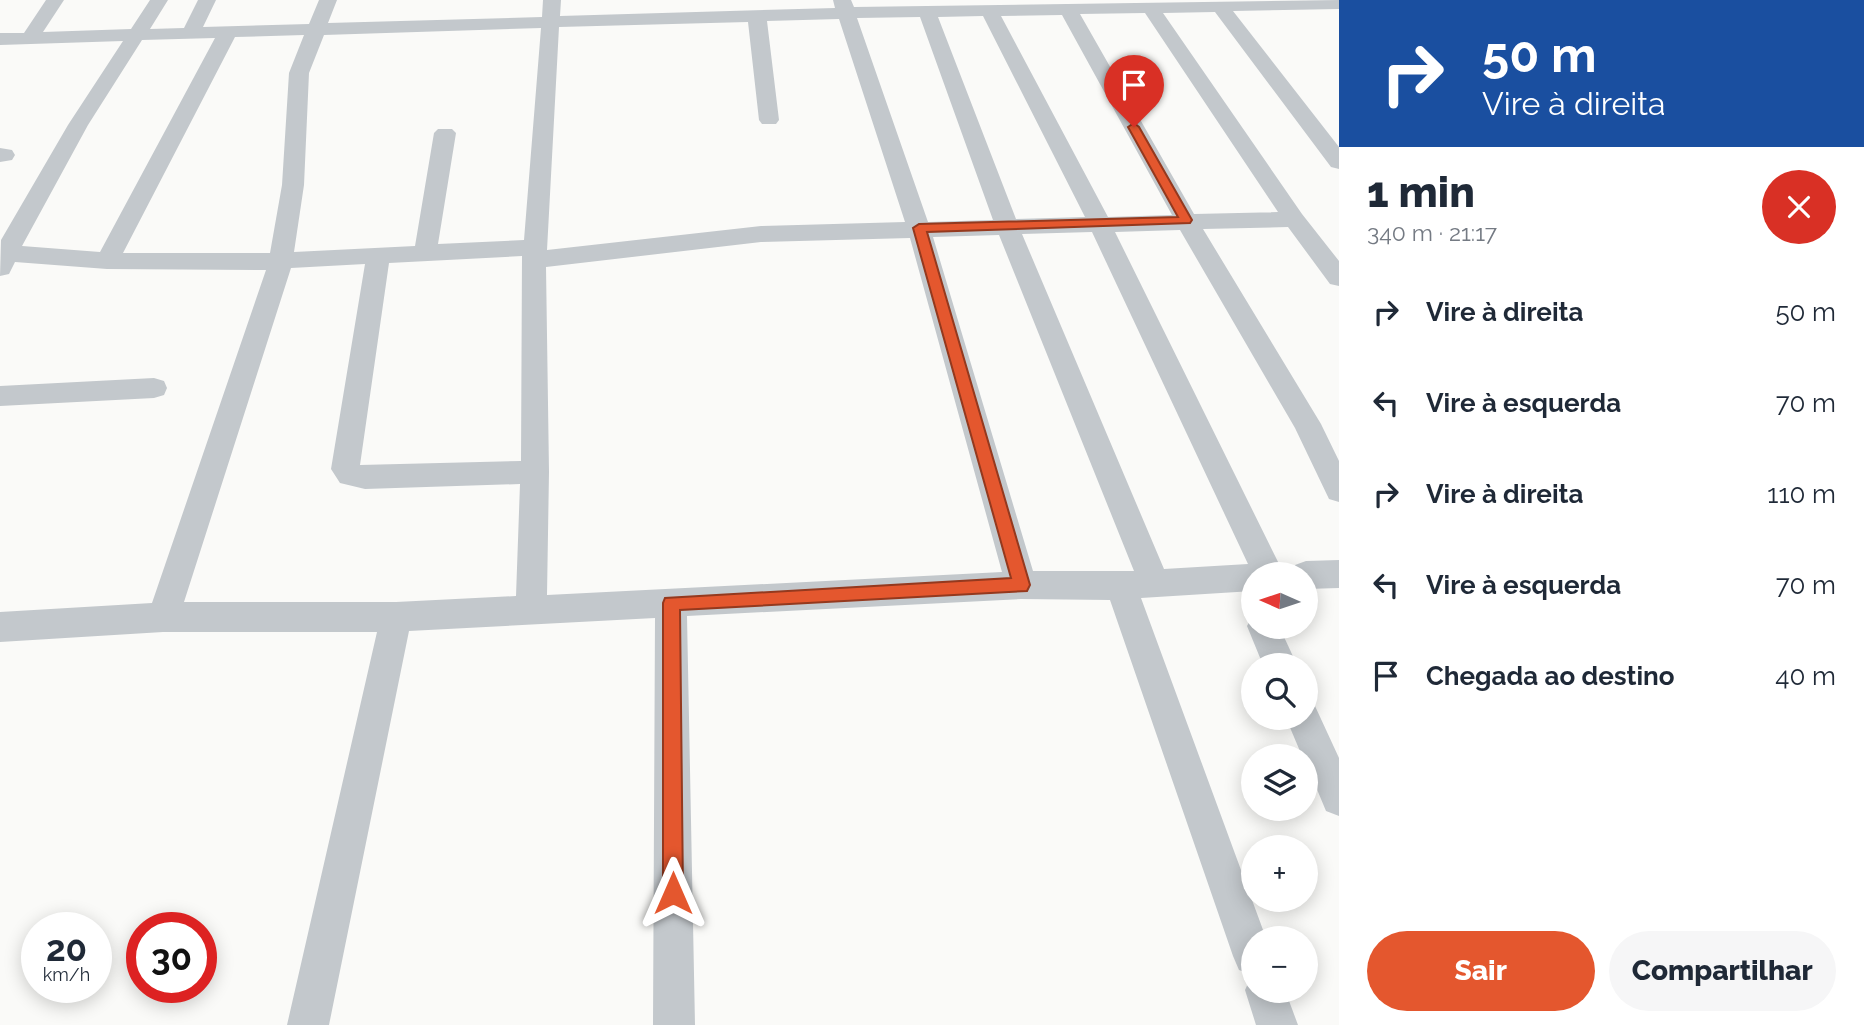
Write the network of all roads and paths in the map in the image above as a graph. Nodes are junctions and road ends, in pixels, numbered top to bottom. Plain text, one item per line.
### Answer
1 (55, 0) edge
2 (159, 0) edge
3 (207, 0) edge
4 (328, 0) edge
5 (637, 0) edge
6 (1217, 3) edge
7 (1331, 3) edge
8 (1019, 5) edge
9 (445, 6) dead end
10 (844, 6) edge
11 (886, 6) edge
12 (953, 6) edge
13 (1150, 7) junction
14 (1068, 9) junction
15 (552, 11) edge
16 (748, 11) edge
17 (927, 12) junction
18 (990, 12) junction
19 (638, 20) junction
20 (440, 27) junction
21 (317, 30) junction
22 (228, 32) junction
23 (190, 34) junction
24 (136, 36) junction
25 (0, 39) edge
26 (29, 39) junction
27 (769, 120) dead end
28 (445, 133) dead end
29 (1339, 162) edge
30 (1294, 219) junction
31 (1186, 220) junction
32 (1100, 224) junction
33 (1007, 227) junction
34 (919, 228) junction
35 (5, 250) edge
36 (425, 254) junction
37 (535, 254) junction
38 (378, 256) junction
39 (107, 261) junction
40 (281, 261) junction
41 (1339, 278) edge
42 (154, 388) dead end
43 (0, 396) edge
44 (535, 472) junction
45 (1339, 489) edge
46 (1245, 562) edge
47 (1339, 574) edge
48 (1318, 575) edge
49 (1241, 583) edge
50 (1021, 585) junction
51 (1138, 585) junction
52 (671, 603) junction
53 (531, 610) junction
54 (163, 617) junction
55 (396, 617) junction
56 (0, 627) edge
57 (1308, 730) edge
58 (1339, 798) edge
59 (1244, 926) edge
60 (1270, 1003) edge
61 (307, 1025) edge
62 (674, 1025) edge
63 (1278, 1025) edge

1 - 26 street
2 - 24 street
3 - 23 street
4 - 21 street
5 - 19 street
6 - 7 street
6 - 13 street
6 - 29 street
8 - 14 street
8 - 18 street
9 - 20 street
10 - 11 street
10 - 16 street
10 - 34 street
11 - 17 street
12 - 17 street
12 - 18 street
13 - 14 street
13 - 30 street
14 - 31 street
15 - 19 street
15 - 20 street
15 - 37 street
16 - 19 street
16 - 27 street
17 - 33 street
18 - 32 street
20 - 21 street
21 - 22 street
21 - 40 street
22 - 23 street
22 - 39 street
23 - 24 street
24 - 26 street
24 - 35 street
25 - 26 street
28 - 36 street
30 - 31 street
30 - 41 street
31 - 32 street
31 - 45 street
32 - 33 street
32 - 46 street
33 - 34 street
33 - 51 street
34 - 37 street
34 - 50 street
35 - 39 street
36 - 37 street
36 - 38 street
37 - 44 street
38 - 40 street
38 - 44 street
39 - 40 street
40 - 54 street
42 - 43 street
44 - 53 street
47 - 48 street
49 - 51 street
50 - 51 street
50 - 52 street
51 - 59 street
52 - 53 street
52 - 62 street
53 - 55 street
54 - 55 street
54 - 56 street
55 - 61 street
57 - 58 street
60 - 63 street

